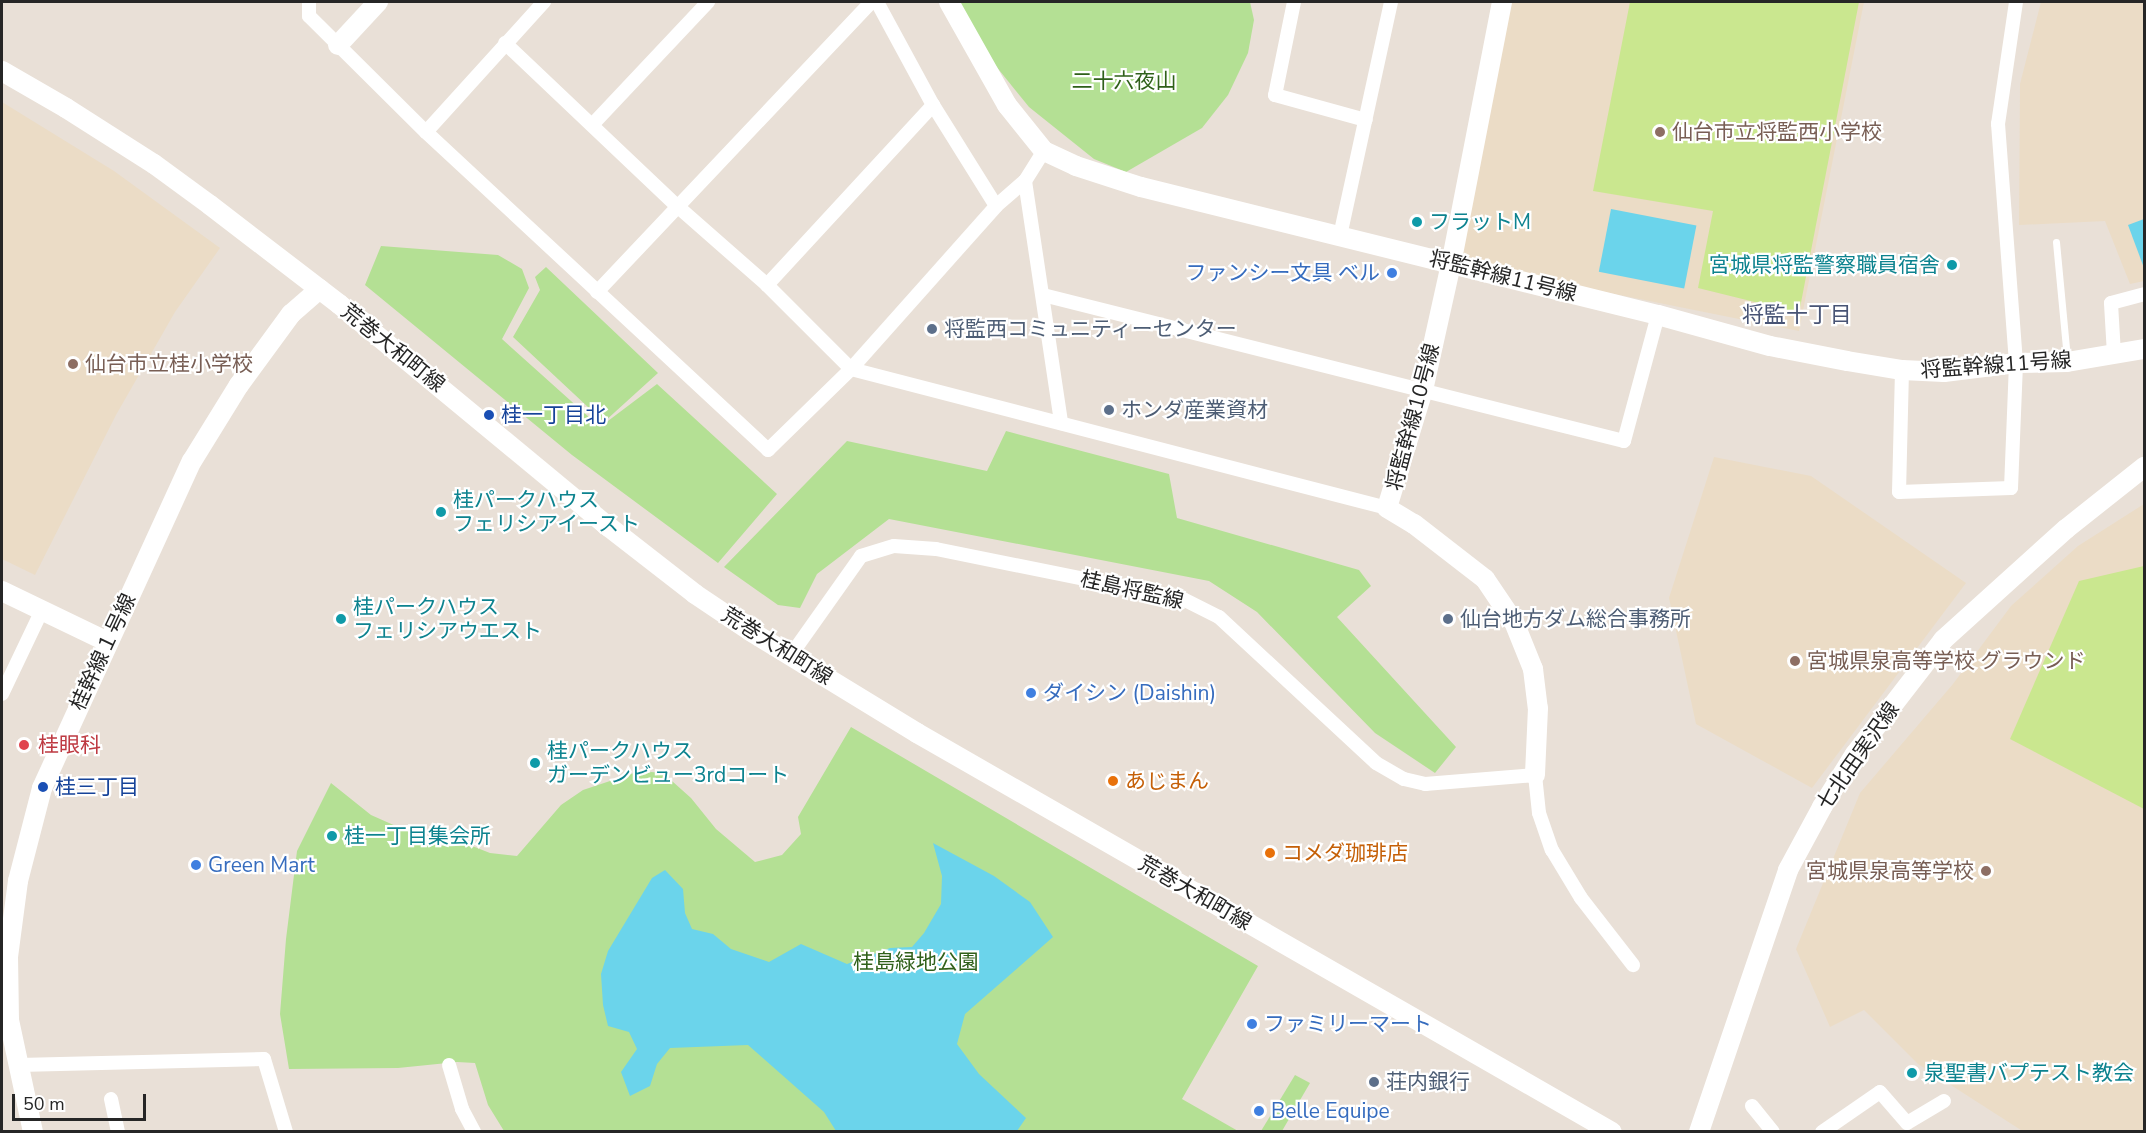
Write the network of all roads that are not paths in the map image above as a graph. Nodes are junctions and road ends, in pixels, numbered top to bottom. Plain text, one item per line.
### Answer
1 (309, 2) edge
2 (378, 2) edge
3 (544, 2) edge
4 (708, 2) edge
5 (871, 2) edge
6 (877, 2) edge
7 (949, 2) edge
8 (1294, 2) edge
9 (1391, 2) edge
10 (1502, 2) edge
11 (2016, 2) edge
12 (505, 43) junction
13 (338, 45) junction
14 (2, 71) edge
15 (933, 105) junction
16 (1366, 120) junction
17 (593, 124) junction
18 (426, 132) junction
19 (1044, 151) junction
20 (1025, 181) junction
21 (676, 205) junction
22 (996, 206) junction
23 (1340, 236) junction
24 (2056, 242) dead end
25 (1451, 264) junction
26 (767, 285) junction
27 (320, 289) junction
28 (597, 292) junction
29 (2145, 294) edge
30 (1043, 295) junction
31 (1658, 315) junction
32 (2145, 349) edge
33 (2114, 354) junction
34 (2067, 362) junction
35 (2016, 363) junction
36 (851, 369) junction
37 (1902, 370) junction
38 (1423, 390) junction
39 (1061, 423) junction
40 (2145, 467) edge
41 (1387, 508) junction
42 (2, 591) edge
43 (42, 610) junction
44 (108, 642) junction
45 (791, 655) junction
46 (2, 694) edge
47 (1535, 776) junction
48 (1632, 965) dead end
49 (5, 1020) edge
50 (19, 1065) junction
51 (449, 1065) dead end
52 (111, 1099) dead end
53 (1944, 1101) dead end
54 (1752, 1106) dead end
55 (33, 1131) edge
56 (118, 1131) edge
57 (286, 1131) edge
58 (474, 1131) edge
59 (1612, 1131) edge
60 (1699, 1131) edge
61 (1773, 1131) edge
62 (1822, 1131) edge

1 - 13 street
2 - 13 street
3 - 12 street
4 - 17 street
5 - 21 street
6 - 15 street
7 - 19 street, 将監幹線11号線
8 - 16 street
9 - 16 street
10 - 25 street, 将監幹線10号線
11 - 35 street
12 - 17 street
12 - 18 street
13 - 18 street
14 - 27 street, 荒巻大和町線
15 - 22 street
15 - 26 street
16 - 23 street
17 - 21 street
18 - 28 street
19 - 20 street
19 - 23 street, 将監幹線11号線
20 - 22 street
20 - 30 street
21 - 26 street
21 - 28 street
22 - 36 street
23 - 25 street, 将監幹線11号線
24 - 34 lane
25 - 31 street, 将監幹線11号線
25 - 38 street, 将監幹線10号線
26 - 36 street
27 - 44 street, 桂幹線１号線
27 - 45 street, 荒巻大和町線
28 - 36 street
29 - 33 street
30 - 38 street
30 - 39 street
31 - 37 street, 将監幹線11号線
31 - 38 street
32 - 33 street, 将監幹線11号線
33 - 34 street, 将監幹線11号線
34 - 35 street, 将監幹線11号線
35 - 37 street, 将監幹線11号線
35 - 37 street
36 - 39 street
38 - 41 street, 将監幹線10号線
39 - 41 street
40 - 60 street, 七北田実沢線
41 - 47 street, 将監幹線10号線
42 - 43 street
43 - 44 street
43 - 46 street
44 - 49 street, 桂幹線１号線
45 - 47 street, 桂島将監線
45 - 59 street, 荒巻大和町線
47 - 48 street
49 - 50 street, 桂幹線１号線
50 - 55 street, 桂幹線１号線
50 - 57 street
51 - 58 street
52 - 56 street
53 - 62 street
54 - 61 street

